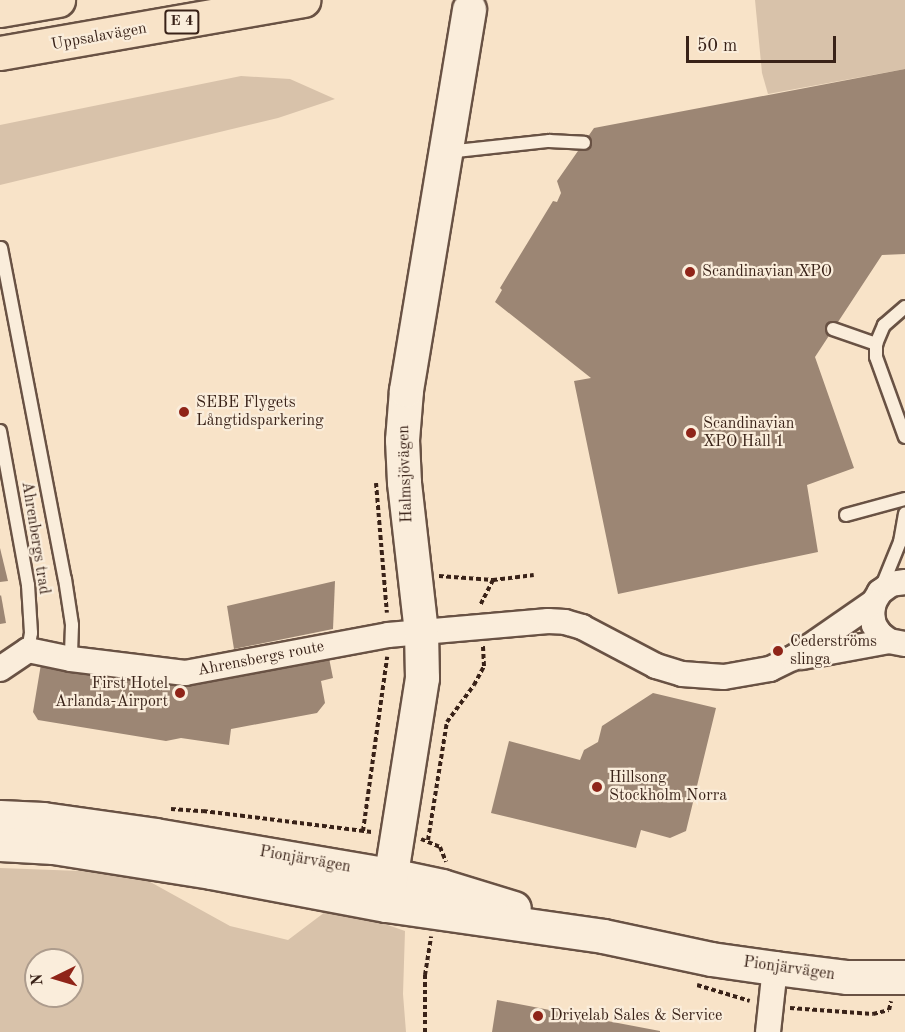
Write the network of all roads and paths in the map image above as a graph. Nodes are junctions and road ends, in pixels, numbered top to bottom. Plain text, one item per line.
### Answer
1 (58, 0) edge
2 (303, 0) edge
3 (468, 9) dead end
4 (0, 10) edge
5 (61, 44) junction
6 (0, 53) edge
7 (0, 65) edge
8 (584, 142) dead end
9 (446, 152) junction
10 (1, 248) edge
11 (905, 307) edge
12 (833, 329) dead end
13 (876, 344) junction
14 (0, 430) edge
15 (905, 432) edge
16 (905, 499) edge
17 (905, 513) edge
18 (846, 515) dead end
19 (436, 575) dead end
20 (534, 575) dead end
21 (493, 580) junction
22 (905, 582) edge
23 (877, 597) junction
24 (480, 607) dead end
25 (420, 632) junction
26 (897, 643) edge
27 (483, 644) dead end
28 (28, 650) junction
29 (793, 658) junction
30 (71, 659) junction
31 (0, 669) edge
32 (0, 817) edge
33 (428, 840) dead end
34 (0, 844) edge
35 (388, 890) junction
36 (776, 968) junction
37 (905, 977) edge
38 (768, 1032) edge

1 - 4 highway
2 - 5 highway, Uppsalavägen / E 4
3 - 9 main road, Halmsjövägen
5 - 6 highway, Uppsalavägen / E 4
5 - 7 highway
8 - 9 lane
9 - 25 main road, Halmsjövägen
10 - 30 lane
11 - 13 lane
12 - 13 lane
13 - 15 lane
14 - 28 lane, Ahrenbergs trad
16 - 18 lane
17 - 23 lane
19 - 21 path
20 - 21 path
21 - 24 path
22 - 23 street
23 - 26 street
23 - 29 street
25 - 29 street
25 - 30 street, Ahrensbergs route
25 - 35 main road, Halmsjövägen
26 - 29 street
27 - 33 path
28 - 30 street, Ahrensbergs route
28 - 31 street
32 - 35 main road, Pionjärvägen
34 - 35 main road, Pionjärvägen
35 - 36 main road, Pionjärvägen
36 - 37 main road, Pionjärvägen
36 - 38 street

